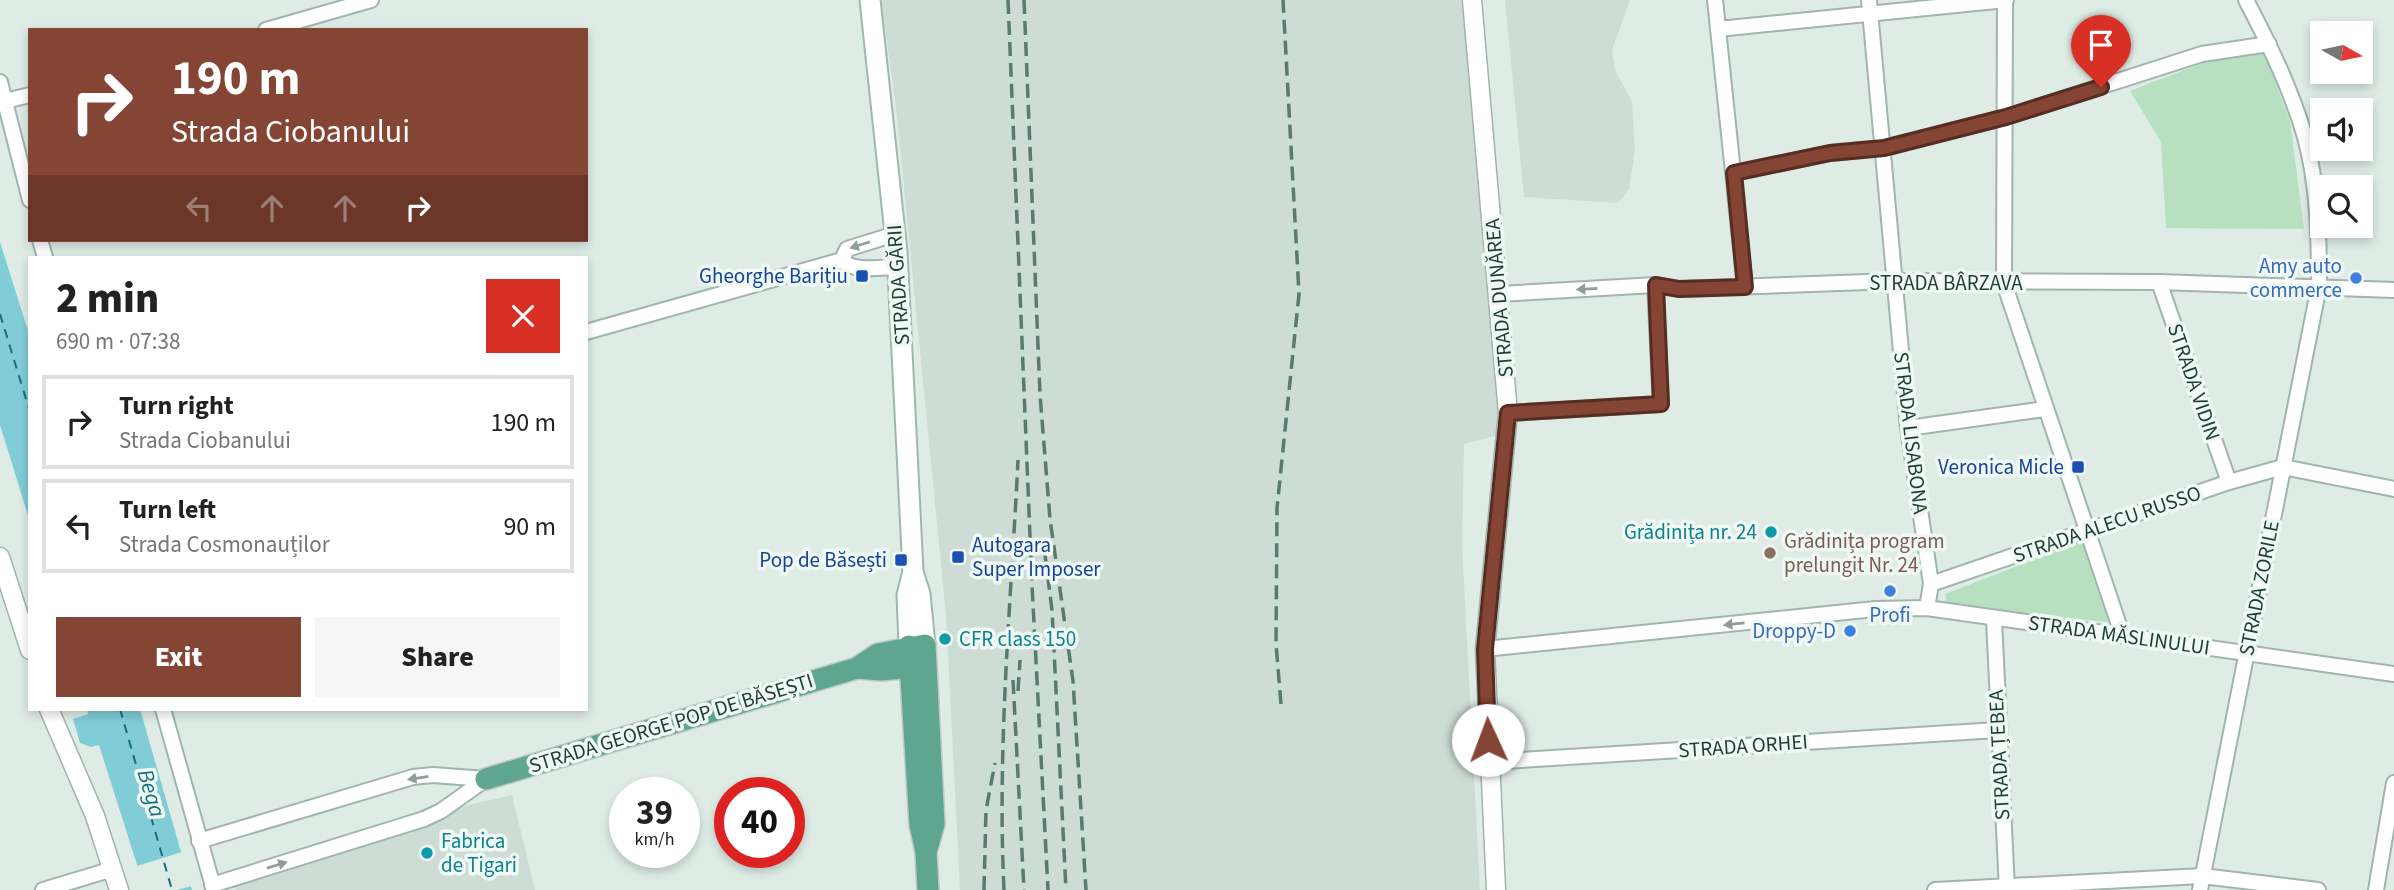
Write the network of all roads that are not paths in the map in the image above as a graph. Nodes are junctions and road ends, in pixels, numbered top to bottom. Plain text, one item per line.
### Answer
1 (371, 0) edge
2 (870, 0) edge
3 (1472, 0) edge
4 (1715, 0) edge
5 (2005, 0) edge
6 (2246, 0) edge
7 (1869, 7) edge
8 (272, 28) edge
9 (1718, 29) junction
10 (2269, 44) junction
11 (0, 82) edge
12 (28, 95) edge
13 (5, 101) junction
14 (2006, 117) junction
15 (1884, 148) junction
16 (1734, 173) junction
17 (28, 192) edge
18 (895, 234) junction
19 (842, 260) junction
20 (898, 267) junction
21 (1894, 281) junction
22 (2159, 282) junction
23 (2004, 283) junction
24 (1656, 285) junction
25 (2319, 286) junction
26 (1745, 287) junction
27 (2394, 290) edge
28 (1499, 293) junction
29 (588, 331) edge
30 (2045, 409) junction
31 (1508, 413) junction
32 (1908, 428) junction
33 (2283, 467) junction
34 (2229, 482) junction
35 (2394, 489) edge
36 (2088, 531) junction
37 (0, 557) edge
38 (1931, 584) junction
39 (1927, 608) junction
40 (1994, 619) junction
41 (2122, 634) junction
42 (28, 644) edge
43 (1485, 649) junction
44 (2246, 653) junction
45 (918, 656) junction
46 (2394, 674) edge
47 (50, 711) edge
48 (164, 711) edge
49 (1997, 730) junction
50 (1489, 762) junction
51 (486, 779) junction
52 (2394, 783) edge
53 (199, 841) junction
54 (113, 869) junction
55 (2201, 883) edge
56 (213, 887) edge
57 (2007, 888) edge
58 (43, 890) edge
59 (119, 890) edge
60 (928, 890) edge
61 (1496, 890) edge
62 (1935, 890) edge
63 (2318, 890) edge
64 (2375, 890) edge

1 - 8 street
2 - 18 main road, STRADA GĂRII
3 - 28 street, STRADA DUNĂREA
4 - 9 street
5 - 7 street
5 - 14 street
6 - 10 street, STRADA ZORILE
7 - 9 street
7 - 15 street, STRADA LISABONA
9 - 16 street
10 - 14 street
10 - 25 street, STRADA ZORILE
11 - 13 street
12 - 13 street
13 - 17 street
14 - 15 street
14 - 23 street
15 - 16 street
15 - 21 street, STRADA LISABONA
16 - 26 street
18 -> 19 street
18 - 20 main road, STRADA GĂRII
19 - 20 street
19 - 29 street
20 - 45 main road, STRADA GĂRII
21 - 23 street, STRADA BÂRZAVA
21 - 26 street, STRADA BÂRZAVA
21 - 32 street, STRADA LISABONA
22 - 23 street, STRADA BÂRZAVA
22 - 25 street, STRADA BÂRZAVA
22 - 34 street, STRADA VIDIN
23 - 30 street
24 - 26 street, STRADA BÂRZAVA
24 -> 28 street, STRADA BÂRZAVA
24 - 31 street
25 - 27 street, STRADA BÂRZAVA
25 - 33 street, STRADA ZORILE
28 - 31 street, STRADA DUNĂREA
30 - 32 street
30 - 36 street
31 - 43 street, STRADA DUNĂREA
32 - 38 street, STRADA LISABONA
33 - 34 street, STRADA ALECU RUSSO
33 - 35 street
33 - 44 street, STRADA ZORILE
34 - 36 street, STRADA ALECU RUSSO
36 - 38 street, STRADA ALECU RUSSO
36 - 41 street
37 - 42 street
38 - 39 street
39 - 40 street, STRADA MĂSLINULUI
39 -> 43 street, STRADA MĂSLINULUI
40 - 41 street, STRADA MĂSLINULUI
40 - 49 street, STRADA ȚEBEA
41 - 44 street, STRADA MĂSLINULUI
43 - 50 street, STRADA DUNĂREA
44 - 46 street, STRADA MĂSLINULUI
44 - 55 street, STRADA ZORILE
45 - 51 main road, STRADA GEORGE POP DE BĂSEȘTI
45 - 60 main road, STRADA GĂRII
47 - 54 street
48 - 53 street
49 - 50 street, STRADA ORHEI
49 - 57 street, STRADA ȚEBEA
50 - 61 street, STRADA DUNĂREA
51 -> 53 street, STRADA GEORGE POP DE BĂSEȘTI
56 -> 51 street, STRADA GEORGE POP DE BĂSEȘTI
52 - 64 street
53 - 56 street
54 - 58 street
54 - 59 street
55 - 57 street
55 - 63 street
57 - 62 street

